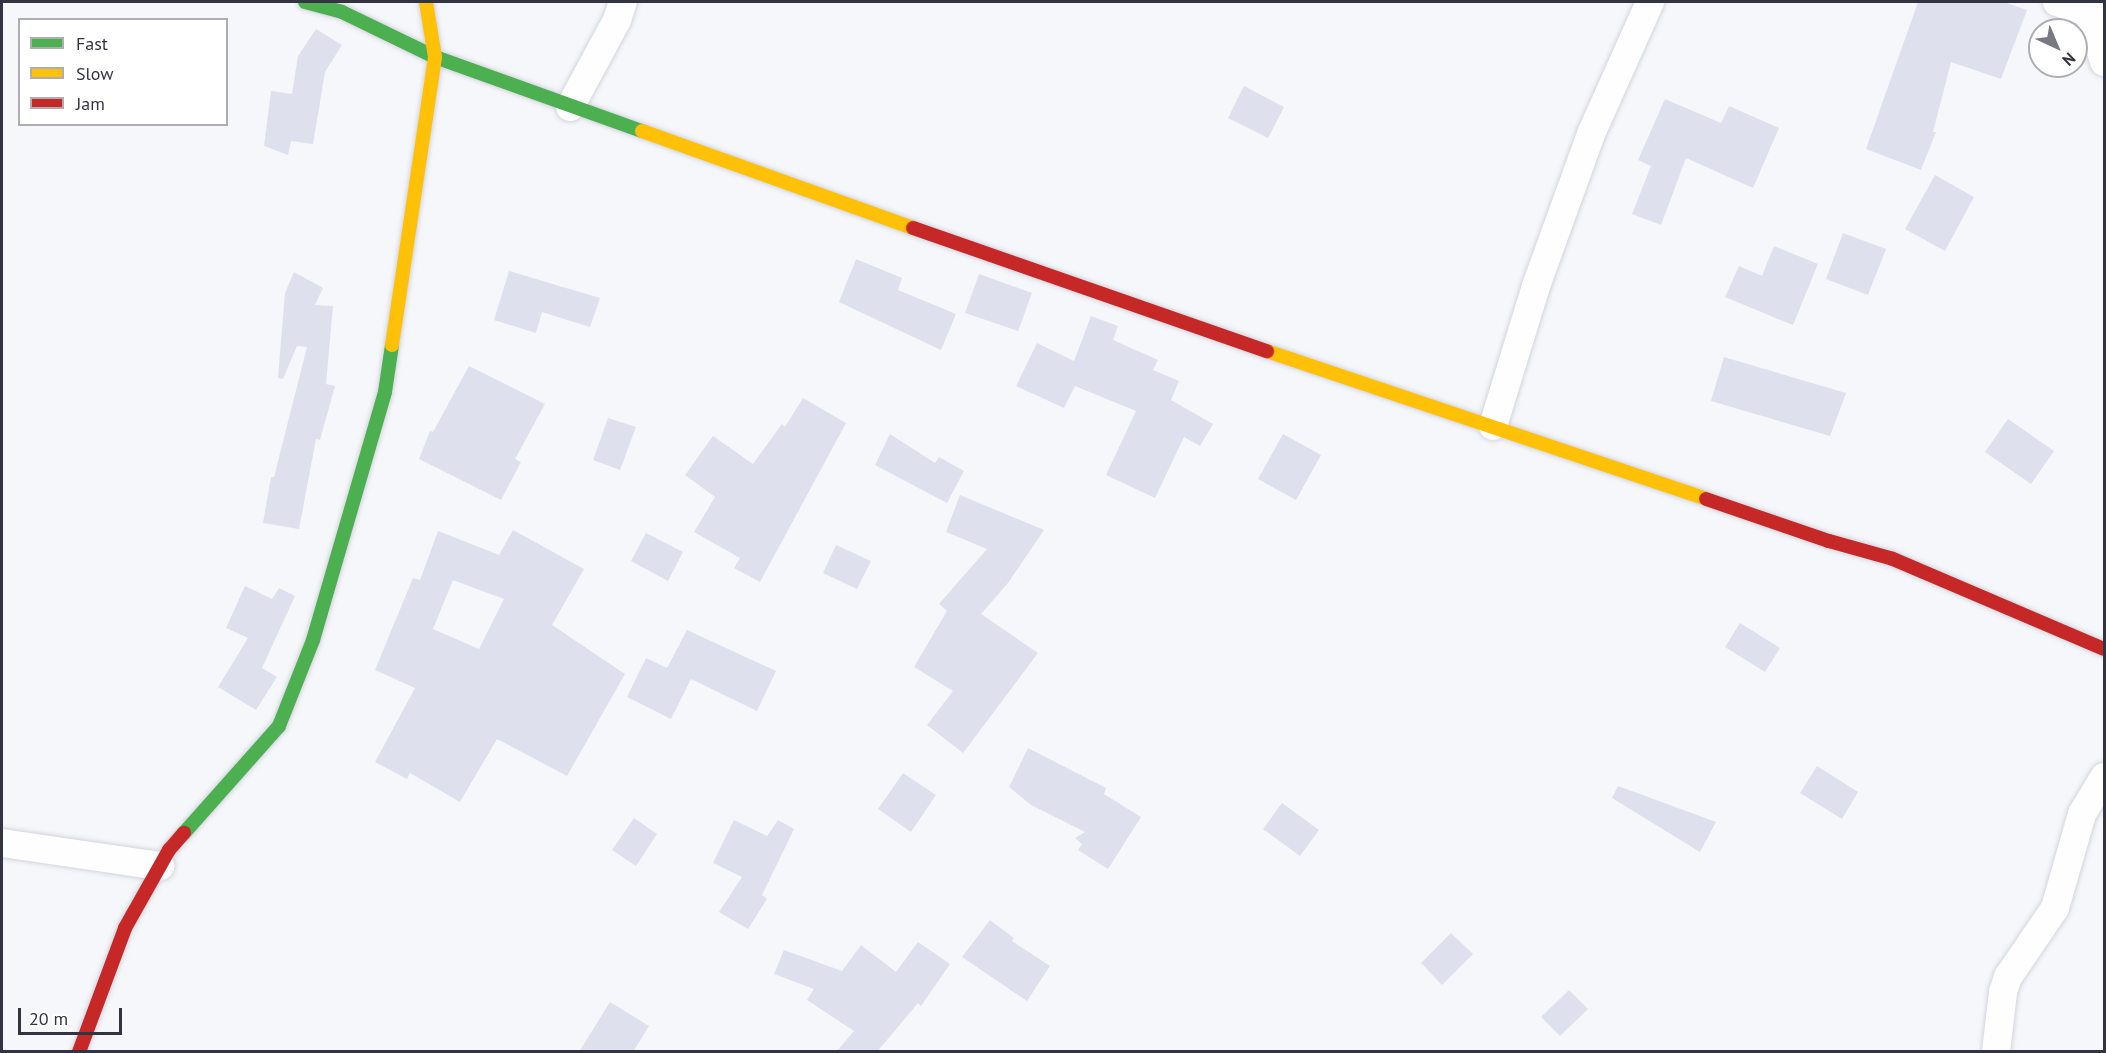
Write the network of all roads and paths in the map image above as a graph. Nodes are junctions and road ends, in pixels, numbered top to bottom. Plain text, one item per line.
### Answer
1 (305, 2) edge
2 (426, 2) edge
3 (623, 2) edge
4 (1650, 2) edge
5 (2057, 2) edge
6 (2091, 7) edge
7 (435, 57) junction
8 (2104, 62) edge
9 (570, 107) junction
10 (1493, 426) junction
11 (2104, 649) edge
12 (2104, 777) edge
13 (2, 843) edge
14 (160, 866) junction
15 (79, 1052) edge
16 (1996, 1052) edge

1 - 7 street
2 - 7 street
3 - 9 street
4 - 10 street
5 - 6 street
6 - 8 street
7 - 9 street
7 - 14 street
9 - 10 street
10 - 11 street
12 - 16 street
13 - 14 street
14 - 15 street

